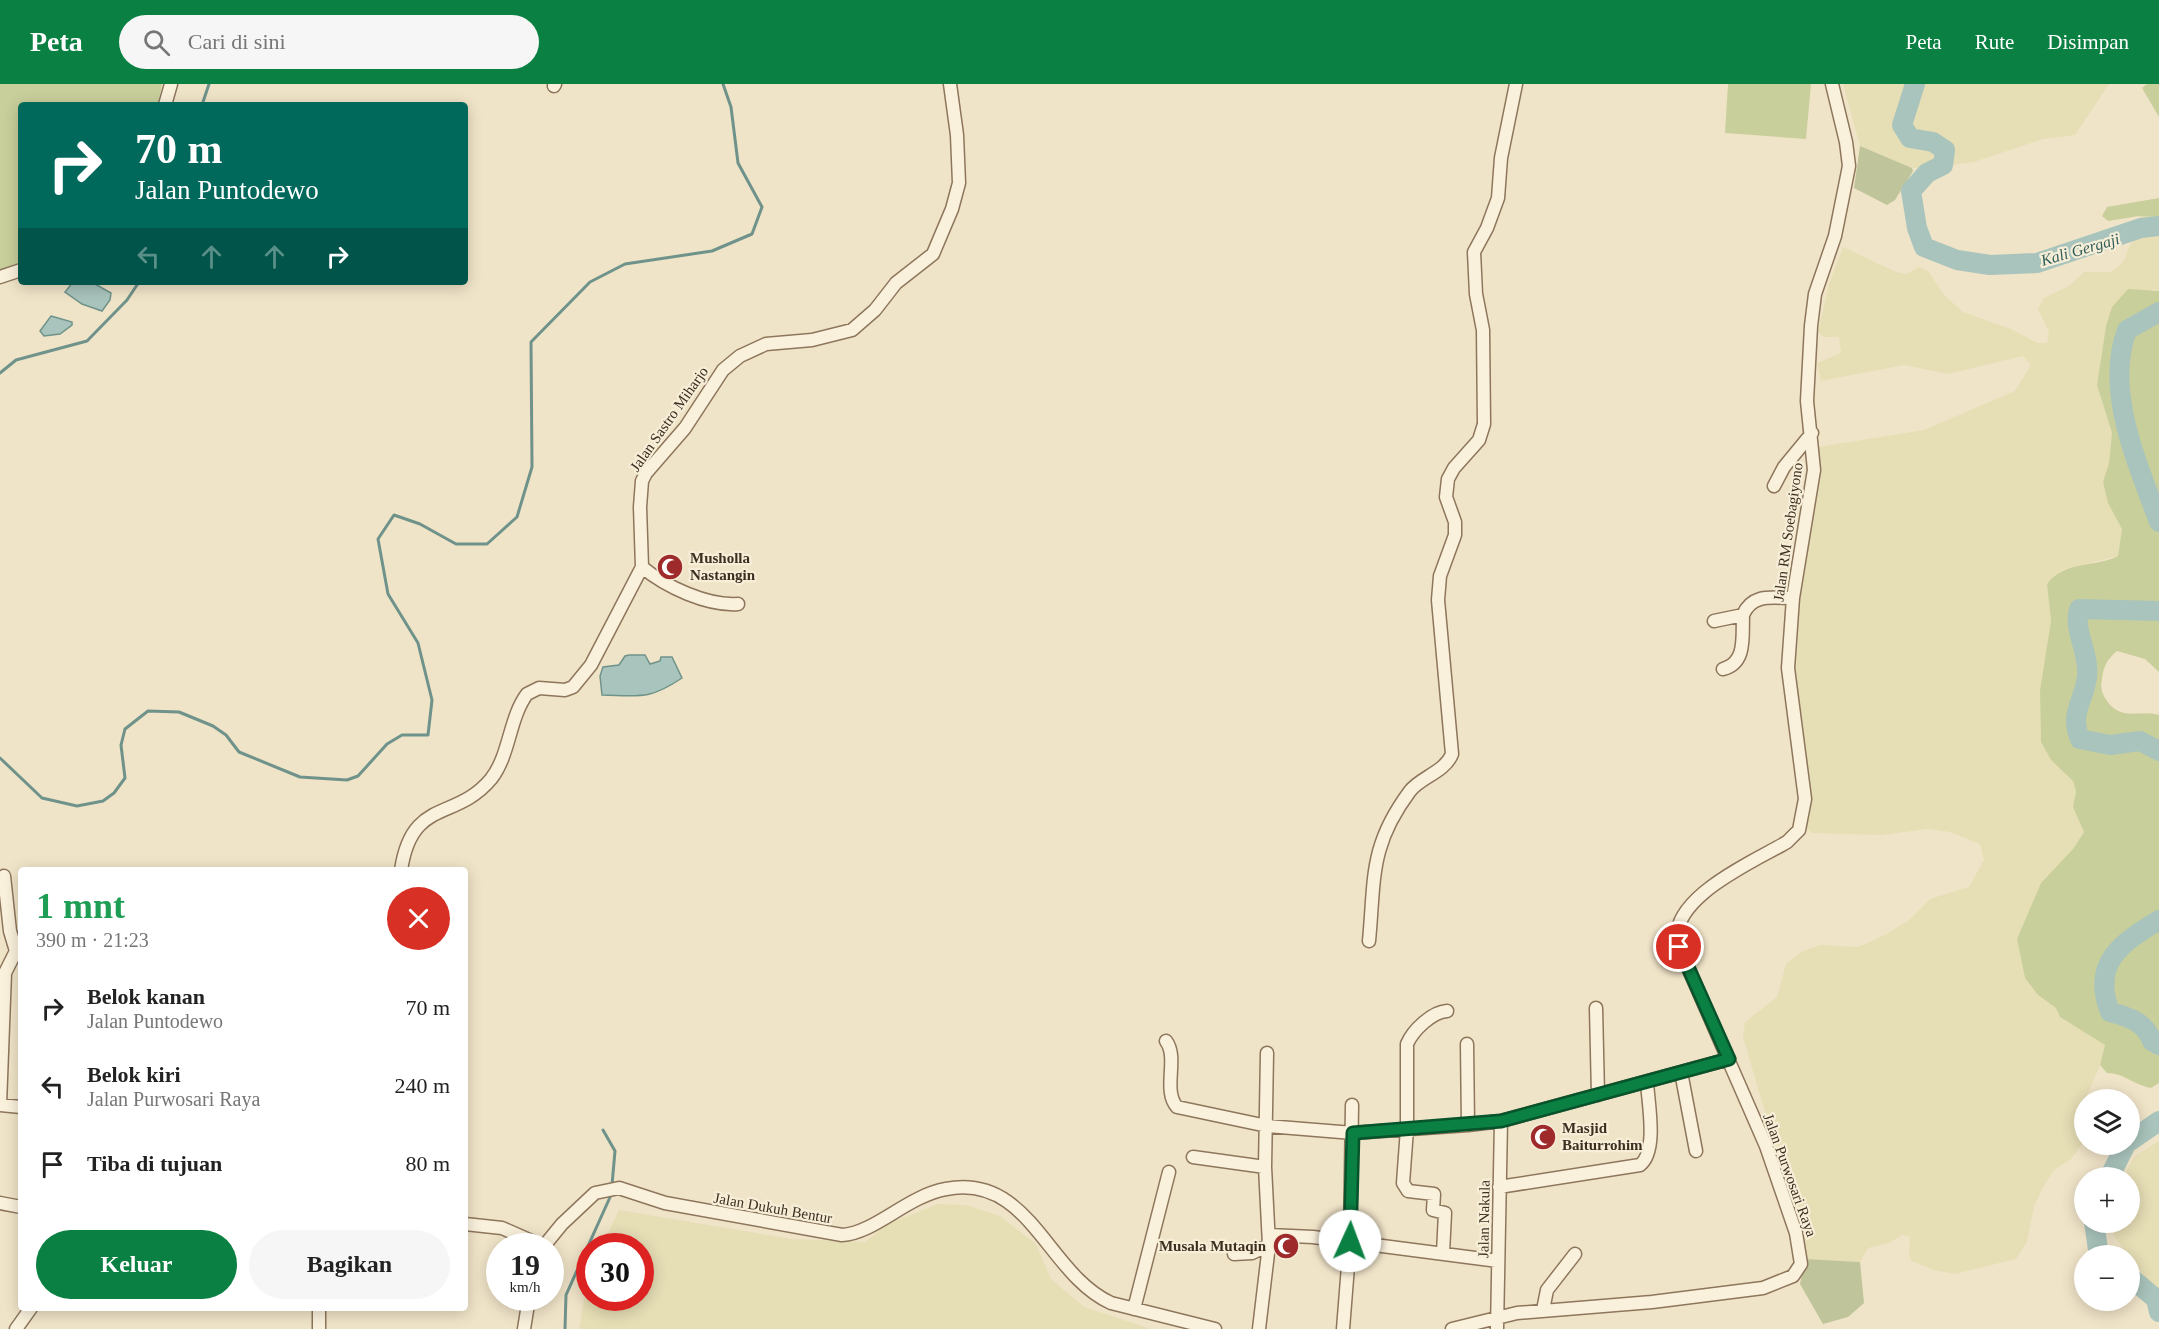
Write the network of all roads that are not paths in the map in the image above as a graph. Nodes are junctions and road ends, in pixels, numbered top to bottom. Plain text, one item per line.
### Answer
1 (171, 84) edge
2 (950, 84) edge
3 (1516, 84) edge
4 (1832, 84) edge
5 (166, 102) edge
6 (18, 271) edge
7 (0, 277) edge
8 (1812, 433) junction
9 (1774, 486) dead end
10 (642, 567) junction
11 (1793, 598) junction
12 (738, 604) dead end
13 (1743, 615) junction
14 (1713, 621) dead end
15 (1723, 669) dead end
16 (1787, 842) joint
17 (402, 867) edge
18 (4, 876) dead end
19 (1369, 941) dead end
20 (18, 949) edge
21 (18, 952) edge
22 (2, 972) edge
23 (1596, 1008) dead end
24 (1447, 1011) dead end
25 (1166, 1041) dead end
26 (1467, 1044) dead end
27 (1267, 1053) dead end
28 (1729, 1059) junction
29 (1681, 1072) junction
30 (1647, 1082) junction
31 (1598, 1095) junction
32 (0, 1105) edge
33 (1352, 1105) dead end
34 (18, 1107) edge
35 (1501, 1121) junction
36 (1468, 1125) junction
37 (1267, 1126) junction
38 (1407, 1129) junction
39 (1353, 1133) junction
40 (1696, 1151) dead end
41 (1193, 1157) dead end
42 (1265, 1167) junction
43 (1169, 1172) dead end
44 (1499, 1187) junction
45 (0, 1203) edge
46 (18, 1206) edge
47 (468, 1224) edge
48 (513, 1233) edge
49 (555, 1233) edge
50 (1269, 1240) junction
51 (1350, 1241) junction
52 (1443, 1253) junction
53 (1234, 1254) dead end
54 (1575, 1254) dead end
55 (1498, 1261) junction
56 (1134, 1309) junction
57 (1543, 1310) junction
58 (28, 1311) edge
59 (319, 1311) edge
60 (527, 1311) edge
61 (1498, 1323) edge
62 (16, 1329) edge
63 (319, 1329) edge
64 (524, 1329) edge
65 (1215, 1329) edge
66 (1259, 1329) edge
67 (1343, 1329) edge
68 (1452, 1329) edge

1 - 5 street
2 - 10 street, Jalan Sastro Miharjo
3 - 19 street
4 - 8 street, Jalan RM Soebagiyono
6 - 7 street
8 - 9 street
8 - 11 street, Jalan RM Soebagiyono
10 - 12 street
10 - 17 street
11 - 13 street
11 - 16 street, Jalan RM Soebagiyono
13 - 14 street
13 - 15 street
16 - 28 street, Jalan Purwosari Raya
18 - 20 street
21 - 22 street
22 - 32 street
23 - 31 street
24 - 38 street
25 - 37 street
26 - 36 street
27 - 37 street
28 - 29 street
28 - 57 street, Jalan Purwosari Raya
29 - 30 street
29 - 40 street
30 - 31 street
30 - 44 street
31 - 35 street
32 - 34 street
33 - 39 street
35 - 36 street
35 - 44 street, Jalan Nakula
36 - 38 street
37 - 39 street
37 - 42 street
38 - 39 street
38 - 52 street
39 - 51 street
41 - 42 street
42 - 50 street
43 - 56 street
44 - 55 street, Jalan Nakula
45 - 46 street
47 - 48 street, Jalan Dukuh Bentur
49 - 56 street, Jalan Dukuh Bentur
50 - 51 street
50 - 53 street
50 - 66 street
51 - 52 street
51 - 67 street
52 - 55 street
54 - 57 street
55 - 61 street, Jalan Nakula
56 - 65 street, Jalan Dukuh Bentur
57 - 61 street, Jalan Purwosari Raya
58 - 62 street
59 - 63 street
60 - 64 street
61 - 68 street, Jalan Purwosari Raya

